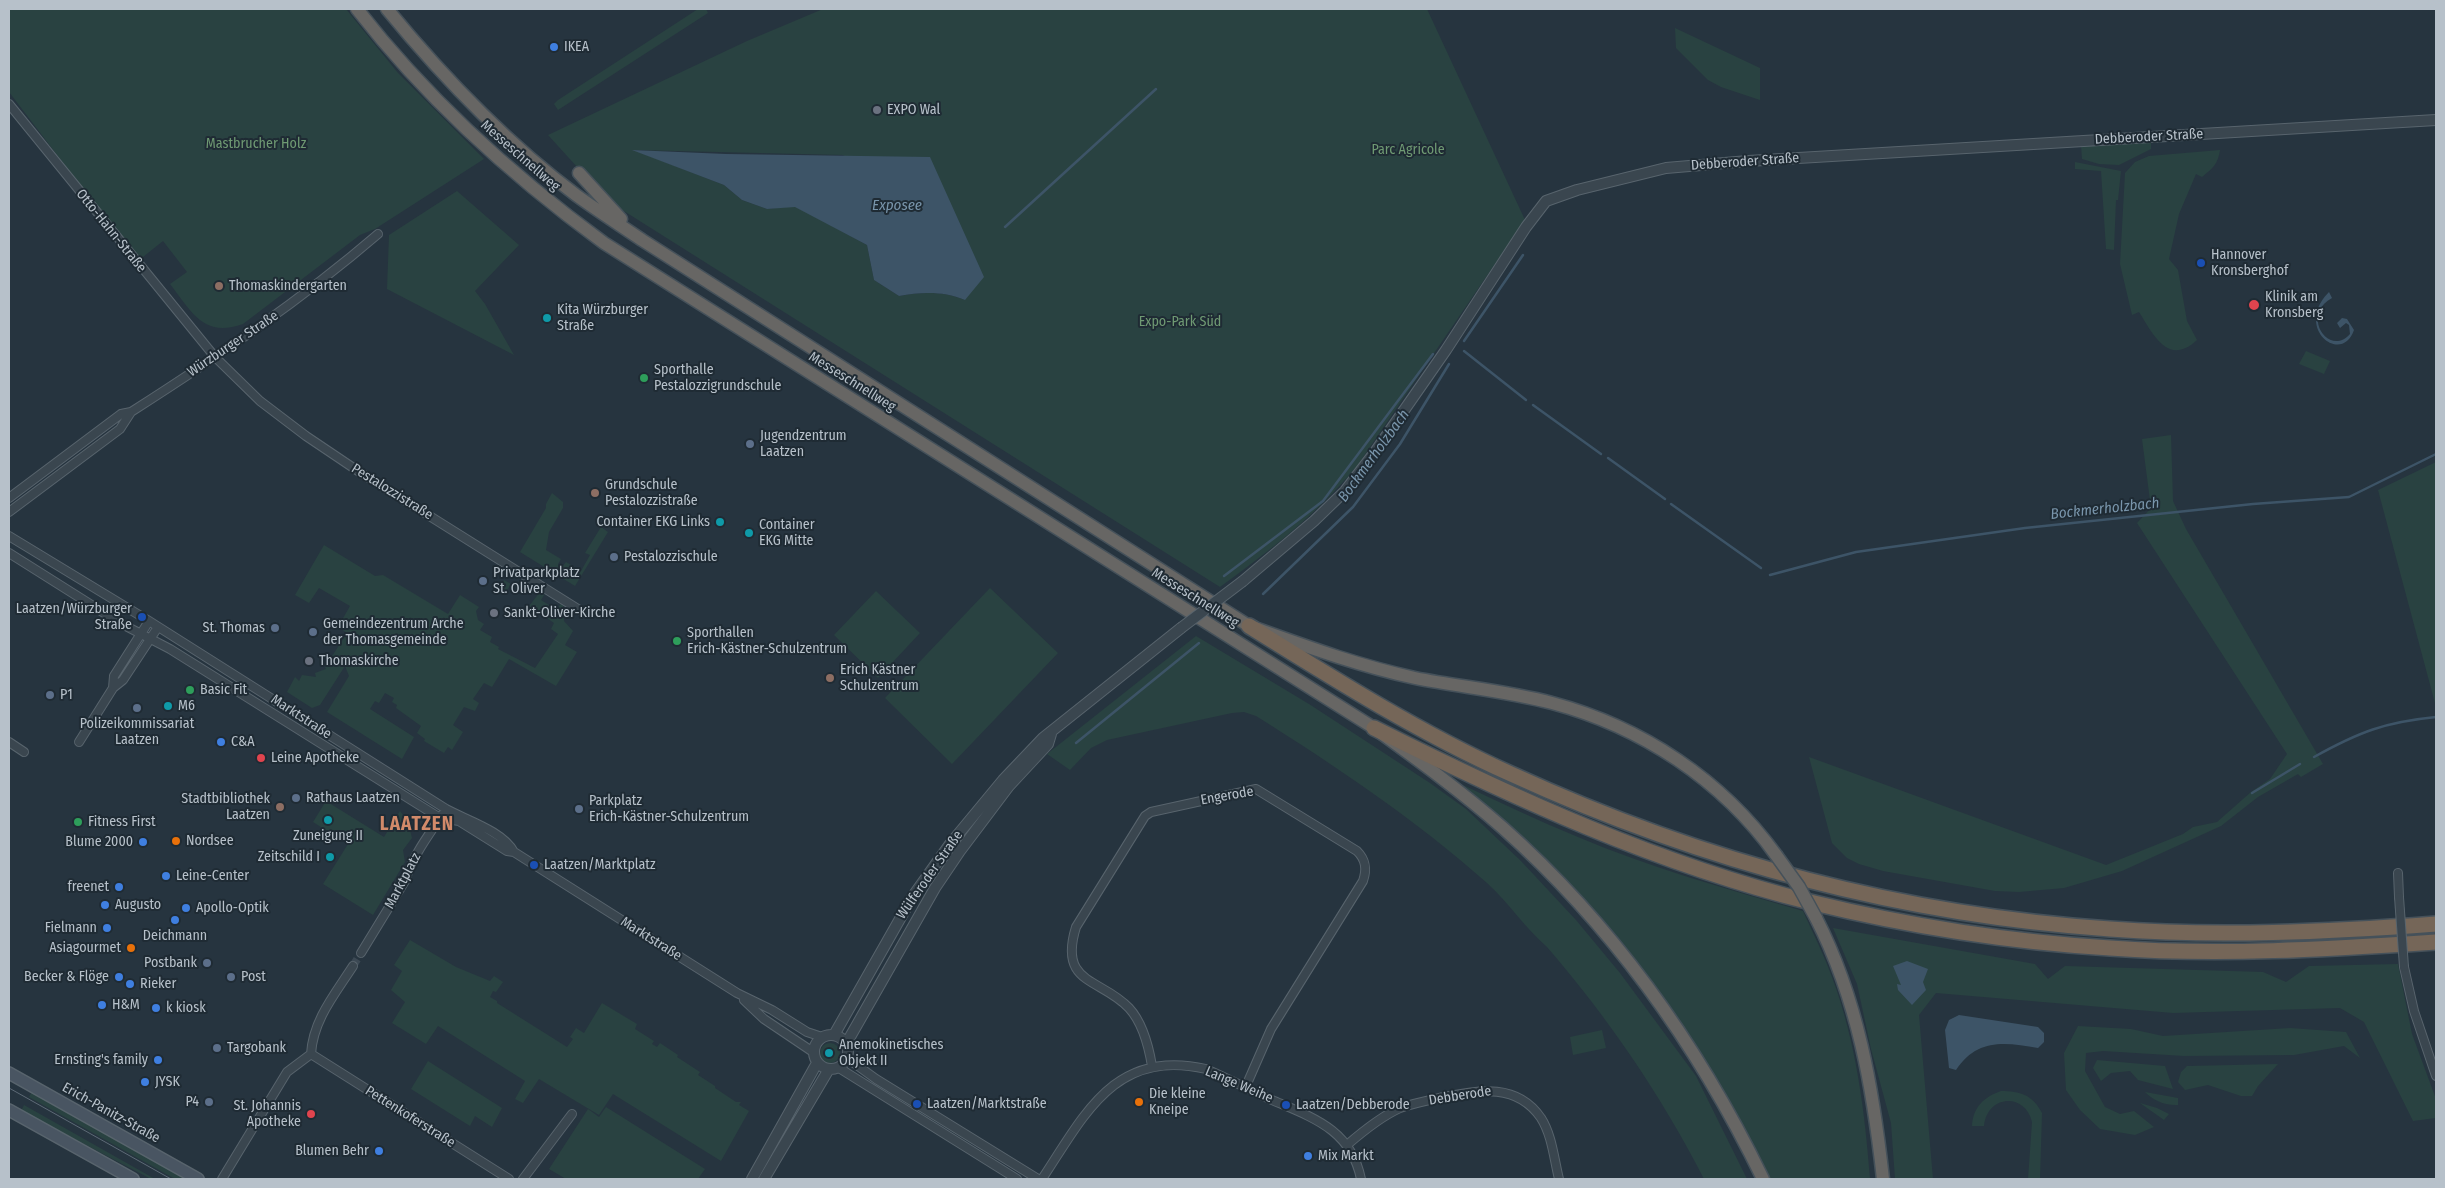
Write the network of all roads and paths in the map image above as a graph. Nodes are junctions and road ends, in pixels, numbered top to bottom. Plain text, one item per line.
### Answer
1 (357, 9) edge
2 (387, 9) edge
3 (9, 104) edge
4 (2436, 120) edge
5 (578, 173) dead end
6 (378, 234) dead end
7 (642, 240) junction
8 (215, 357) junction
9 (130, 412) junction
10 (9, 498) edge
11 (9, 512) edge
12 (9, 536) edge
13 (9, 554) edge
14 (1243, 581) joint
15 (581, 611) dead end
16 (149, 621) junction
17 (1249, 626) junction
18 (158, 627) junction
19 (140, 634) junction
20 (150, 640) junction
21 (113, 688) junction
22 (1374, 728) junction
23 (1051, 734) junction
24 (9, 742) edge
25 (79, 742) dead end
26 (24, 752) dead end
27 (446, 809) junction
28 (440, 818) junction
29 (959, 833) junction
30 (968, 840) junction
31 (514, 852) junction
32 (2398, 873) dead end
33 (2436, 924) edge
34 (2436, 942) edge
35 (362, 954) tunnel mouth
36 (353, 966) tunnel mouth
37 (737, 993) junction
38 (834, 1035) junction
39 (822, 1037) junction
40 (846, 1044) junction
41 (814, 1052) junction
42 (311, 1054) junction
43 (847, 1058) junction
44 (817, 1063) junction
45 (1152, 1066) junction
46 (834, 1068) junction
47 (9, 1073) edge
48 (2436, 1076) edge
49 (1246, 1086) junction
50 (9, 1110) edge
51 (572, 1114) dead end
52 (1347, 1145) junction
53 (133, 1179) edge
54 (198, 1179) edge
55 (222, 1179) edge
56 (509, 1179) edge
57 (523, 1179) edge
58 (752, 1179) edge
59 (764, 1179) edge
60 (1016, 1179) edge
61 (1038, 1179) edge
62 (1042, 1179) edge
63 (1361, 1179) edge
64 (1559, 1179) edge
65 (1763, 1179) edge
66 (1883, 1179) edge

1 - 22 highway, Messeschnellweg
2 - 7 highway, Messeschnellweg
3 - 8 street, Otto-Hahn-Straße
4 - 14 street, Debberoder Straße
5 - 7 highway
6 - 8 street, Würzburger Straße
7 - 17 highway, Messeschnellweg
8 - 9 street, Würzburger Straße
8 - 15 street, Pestalozzistraße
9 - 10 street, Würzburger Straße
9 - 11 street, Würzburger Straße
12 - 16 street, Marktstraße
13 - 19 street, Marktstraße
14 - 23 street, Wülferoder Straße, bridge
16 - 18 street, Marktstraße
16 - 19 street
17 - 33 highway
17 - 66 highway, Messeschnellweg, bridge
18 - 20 street
18 - 27 street, Marktstraße
19 - 20 street, Marktstraße
19 - 21 street
20 - 21 street
20 - 28 street, Marktstraße
21 - 25 street
22 - 34 highway
22 - 65 highway, Messeschnellweg
23 - 29 street, Wülferoder Straße
23 - 30 street, Wülferoder Straße
24 - 26 street
27 - 28 street, Marktplatz
27 - 31 street, Marktstraße
28 - 31 street, Marktstraße
28 - 35 street, Marktplatz
29 - 30 street
29 - 38 street, Wülferoder Straße
30 - 40 street, Wülferoder Straße
31 - 37 street, Marktstraße
32 - 48 street, bridge
36 - 42 street
37 - 39 street, Marktstraße
37 - 41 street, Marktstraße
38 - 39 street
38 - 40 street
39 - 41 street
40 - 43 street
41 - 44 street
42 - 55 street
42 - 56 street, Pettenkoferstraße
43 - 46 street
43 - 61 street
44 - 46 street
44 - 58 street
45 - 49 street, Lange Weihe
45 - 49 street, Engerode
45 - 62 street, Lange Weihe
46 - 59 street
46 - 60 street
47 - 54 main road, Erich-Panitz-Straße
49 - 52 street, Lange Weihe
50 - 53 main road
51 - 57 street
52 - 63 street, Lange Weihe
52 - 64 street, Debberode

